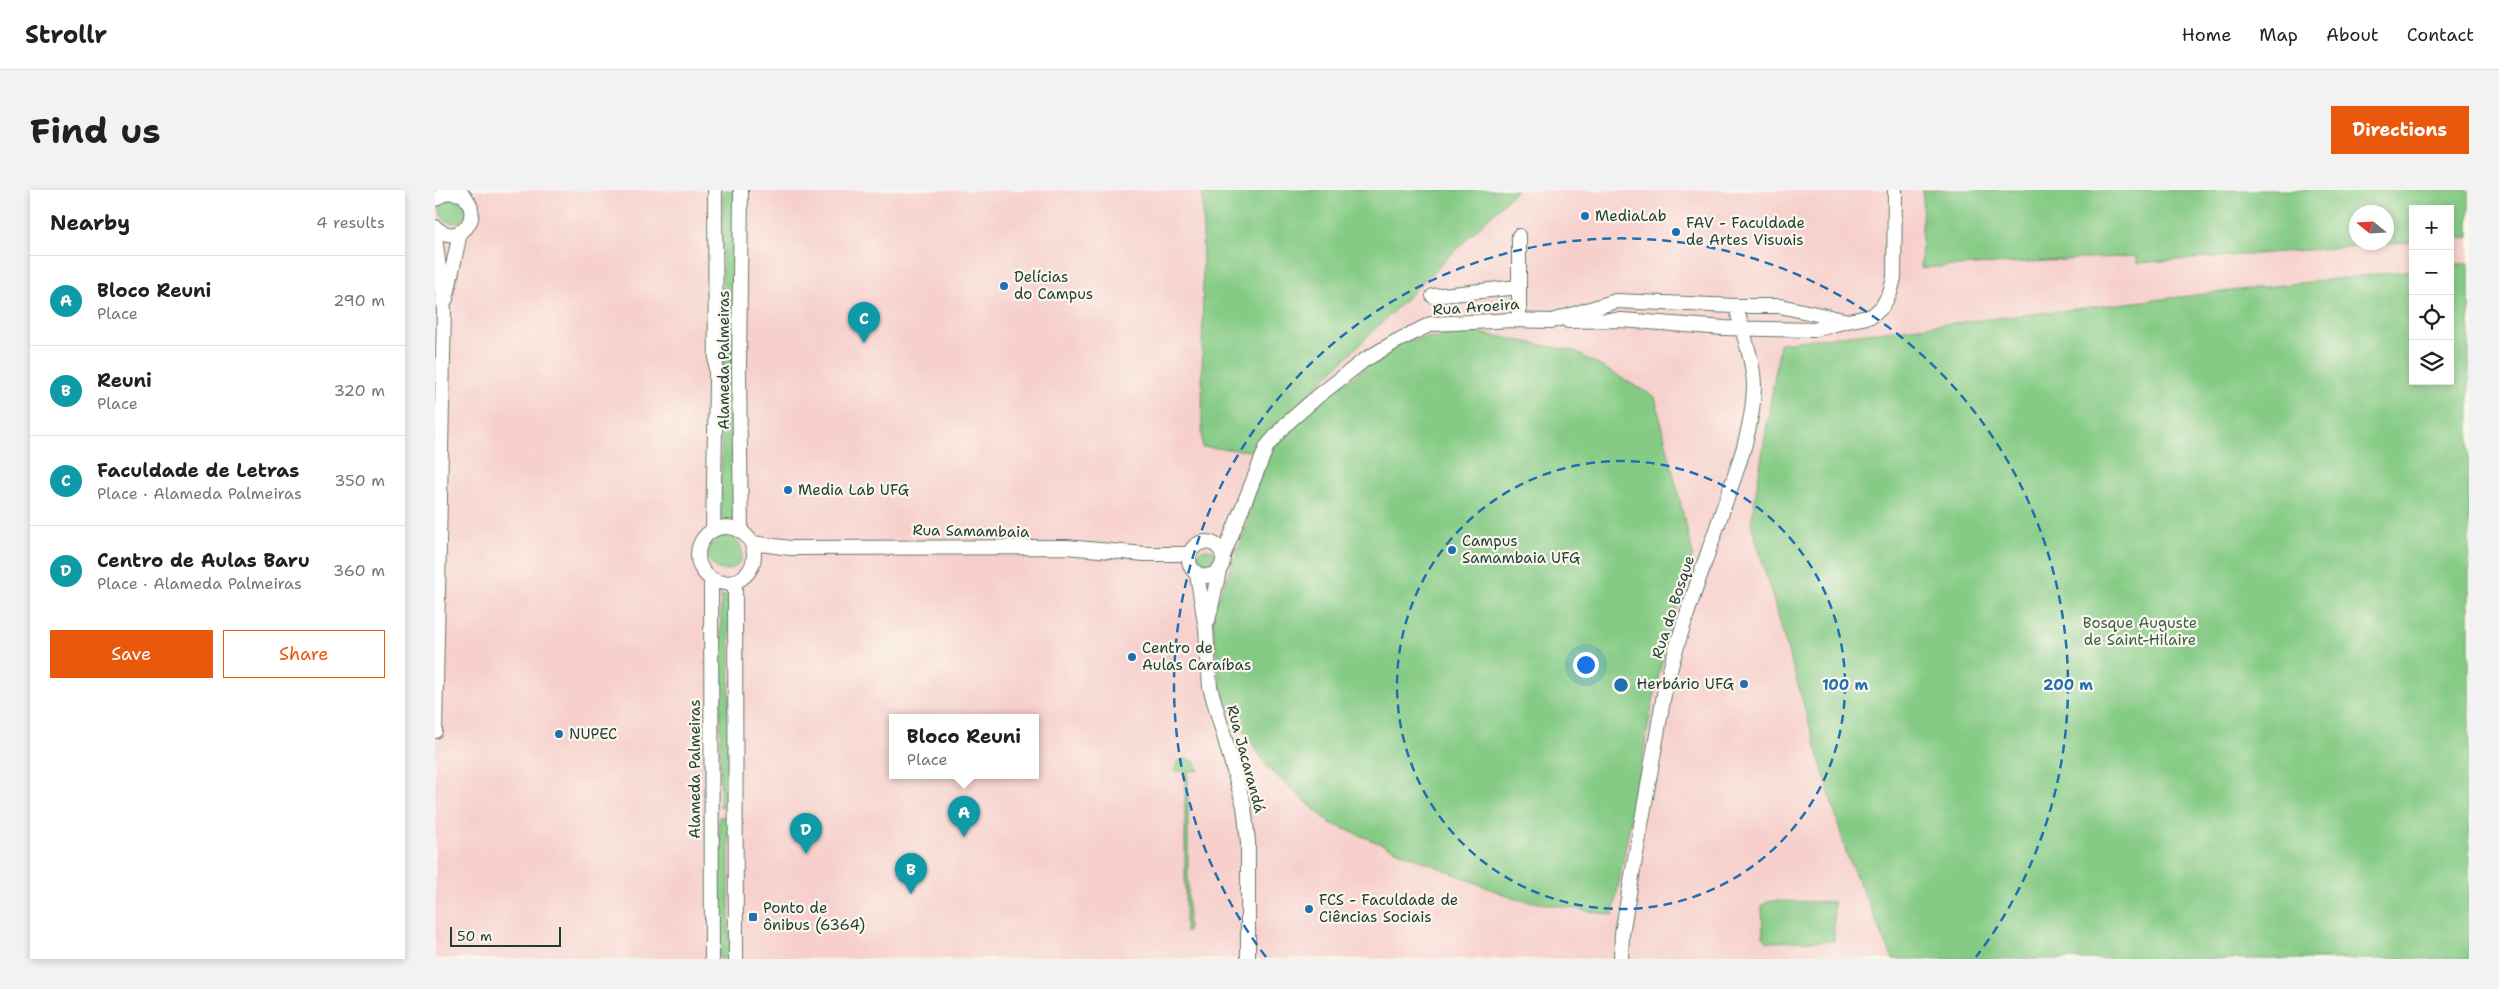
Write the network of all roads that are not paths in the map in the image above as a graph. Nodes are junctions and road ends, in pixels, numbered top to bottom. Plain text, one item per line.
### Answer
1 (437, 190) edge
2 (715, 190) edge
3 (741, 190) edge
4 (1895, 190) edge
5 (461, 192) edge
6 (435, 197) edge
7 (435, 227) edge
8 (460, 233) junction
9 (435, 236) edge
10 (1519, 236) dead end
11 (1519, 287) junction
12 (1433, 296) dead end
13 (1736, 306) junction
14 (443, 310) junction
15 (1519, 320) junction
16 (1848, 320) junction
17 (1552, 321) junction
18 (1741, 329) junction
19 (1243, 512) junction
20 (713, 529) junction
21 (741, 530) junction
22 (752, 543) junction
23 (1213, 543) junction
24 (1189, 554) junction
25 (1223, 556) junction
26 (1219, 571) junction
27 (1197, 574) junction
28 (711, 579) junction
29 (735, 582) junction
30 (1206, 629) junction
31 (435, 730) edge
32 (712, 959) edge
33 (736, 959) edge
34 (1248, 959) edge
35 (1621, 959) edge

1 - 6 street
2 - 20 street, Alameda Palmeiras
3 - 21 street, Alameda Palmeiras
4 - 16 street, Rua Aroeira
5 - 6 street
5 - 8 street
7 - 8 street
8 - 14 street
9 - 14 street
10 - 11 street
11 - 12 street
11 - 15 street
13 - 16 street, Rua Aroeira
13 - 17 street, Rua Aroeira
13 - 18 street
14 - 31 street
15 - 17 street, Rua Aroeira
15 - 19 street, Rua Aroeira
16 - 18 street
17 - 18 street
18 - 35 street, Rua do Bosque
19 - 23 street, Rua Aroeira
19 - 25 street, Rua Aroeira
20 - 21 street
20 - 28 street
21 - 22 street
22 - 24 street, Rua Samambaia
22 - 29 street
23 - 24 street
23 - 25 street
24 - 27 street
25 - 26 street
26 - 27 street
26 - 30 street
27 - 30 street
28 - 29 street
28 - 32 street, Alameda Palmeiras
29 - 33 street
30 - 34 street, Rua Jacarandá

